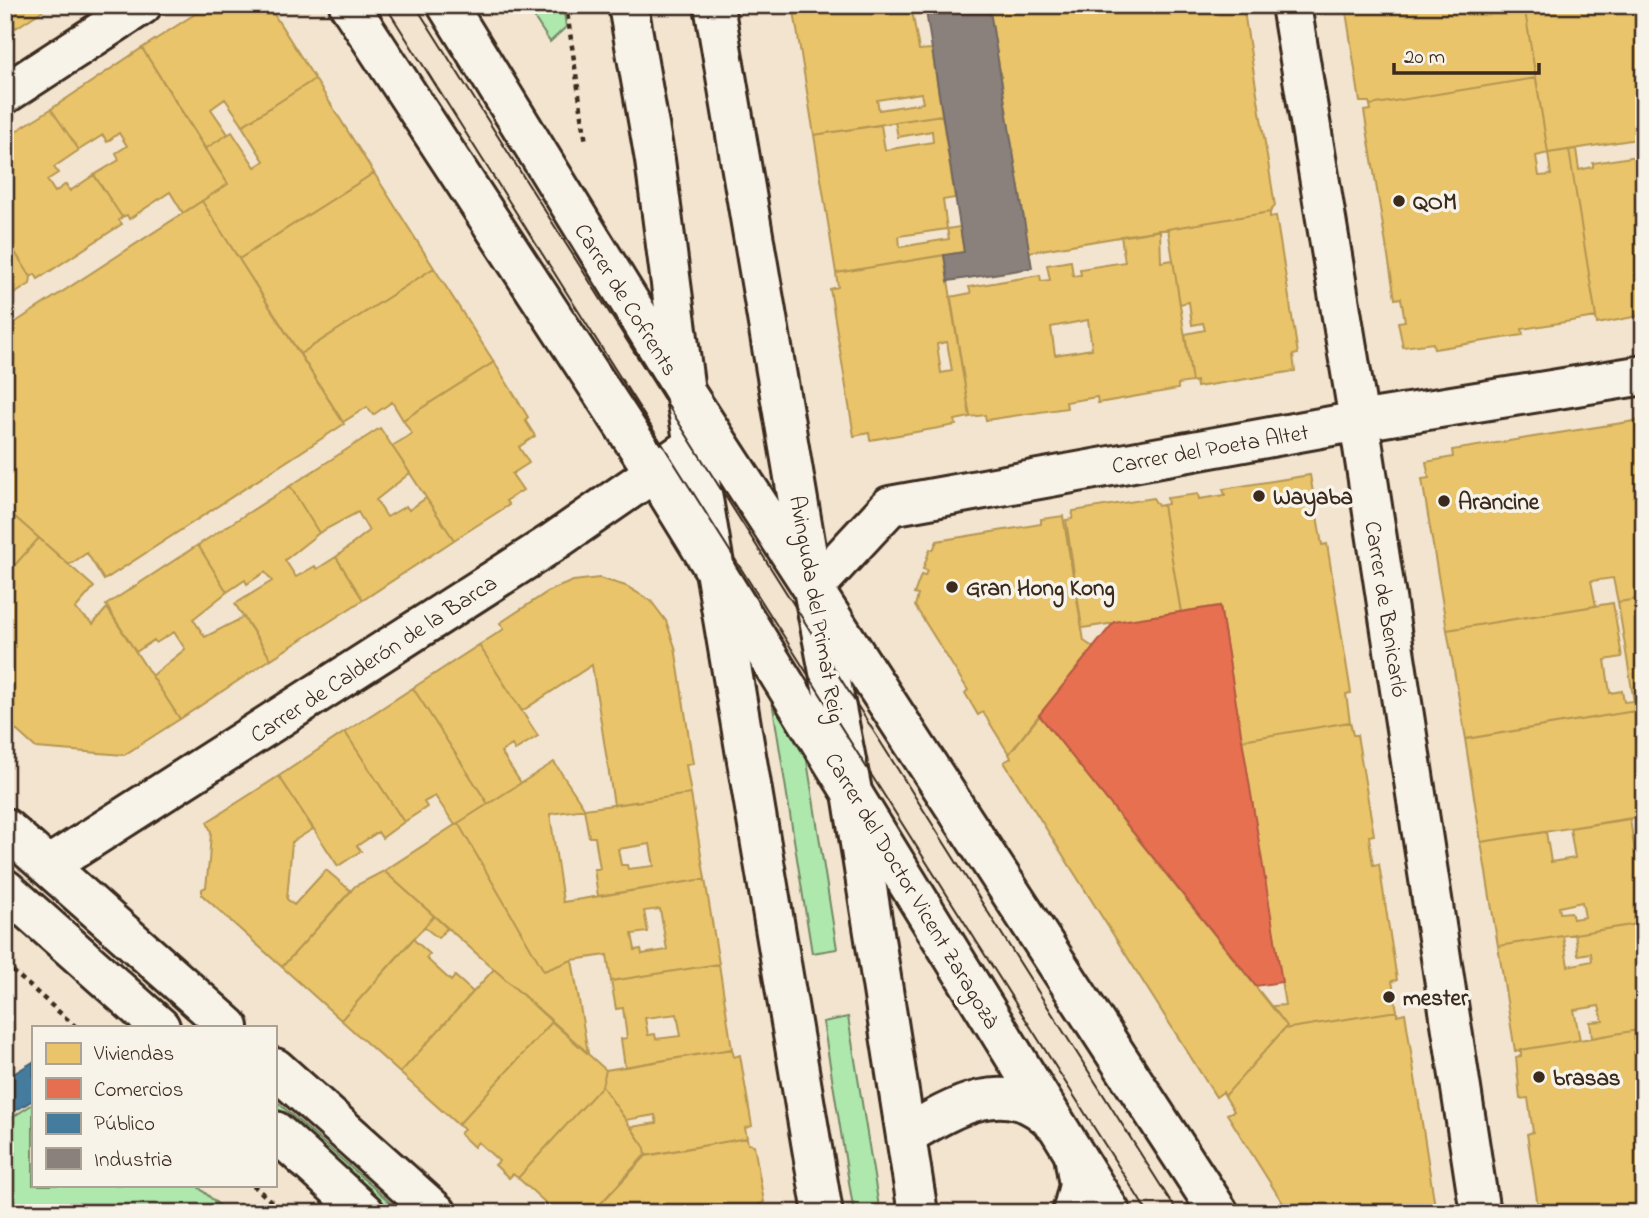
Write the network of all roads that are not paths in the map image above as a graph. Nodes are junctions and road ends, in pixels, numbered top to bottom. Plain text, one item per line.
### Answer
1 (142, 5) edge
2 (349, 5) edge
3 (447, 5) edge
4 (628, 5) edge
5 (714, 5) edge
6 (1291, 5) edge
7 (5, 94) edge
8 (1644, 375) edge
9 (685, 392) junction
10 (1359, 421) junction
11 (695, 444) junction
12 (655, 473) junction
13 (715, 568) junction
14 (813, 589) junction
15 (850, 786) junction
16 (5, 828) edge
17 (48, 866) junction
18 (5, 889) edge
19 (103, 915) junction
20 (73, 949) junction
21 (159, 1026) edge
22 (228, 1026) edge
23 (276, 1069) edge
24 (276, 1132) edge
25 (907, 1135) junction
26 (1068, 1143) junction
27 (365, 1213) edge
28 (437, 1213) edge
29 (823, 1213) edge
30 (918, 1213) edge
31 (1072, 1213) edge
32 (1111, 1213) edge
33 (1219, 1213) edge
34 (1480, 1213) edge

1 - 7 street
2 - 12 street
3 - 9 street, Carrer de Cofrents
4 - 9 street
5 - 14 street, Avinguda del Primat Reig
6 - 10 street, Carrer de Benicarló
8 - 10 street, Carrer del Poeta Altet
9 - 11 street
9 - 14 street, Carrer de Cofrents
10 - 14 street, Carrer del Poeta Altet
10 - 34 street, Carrer de Benicarló
11 - 12 street, Carrer de Calderón de la Barca
11 - 13 street
12 - 13 street
12 - 17 street, Carrer de Calderón de la Barca
13 - 15 street, Carrer del Doctor Vicent Zaragozà
13 - 29 street
14 - 15 street, Avinguda del Primat Reig
14 - 33 street
15 - 25 street, Avinguda del Primat Reig
15 - 26 street, Carrer del Doctor Vicent Zaragozà
16 - 17 street
17 - 19 street
18 - 20 street
19 - 20 street
19 - 22 street
20 - 21 street
23 - 28 street
24 - 27 street
25 - 26 street
25 - 30 street, Avinguda del Primat Reig
26 - 31 street
26 - 32 street, Carrer del Doctor Vicent Zaragozà

